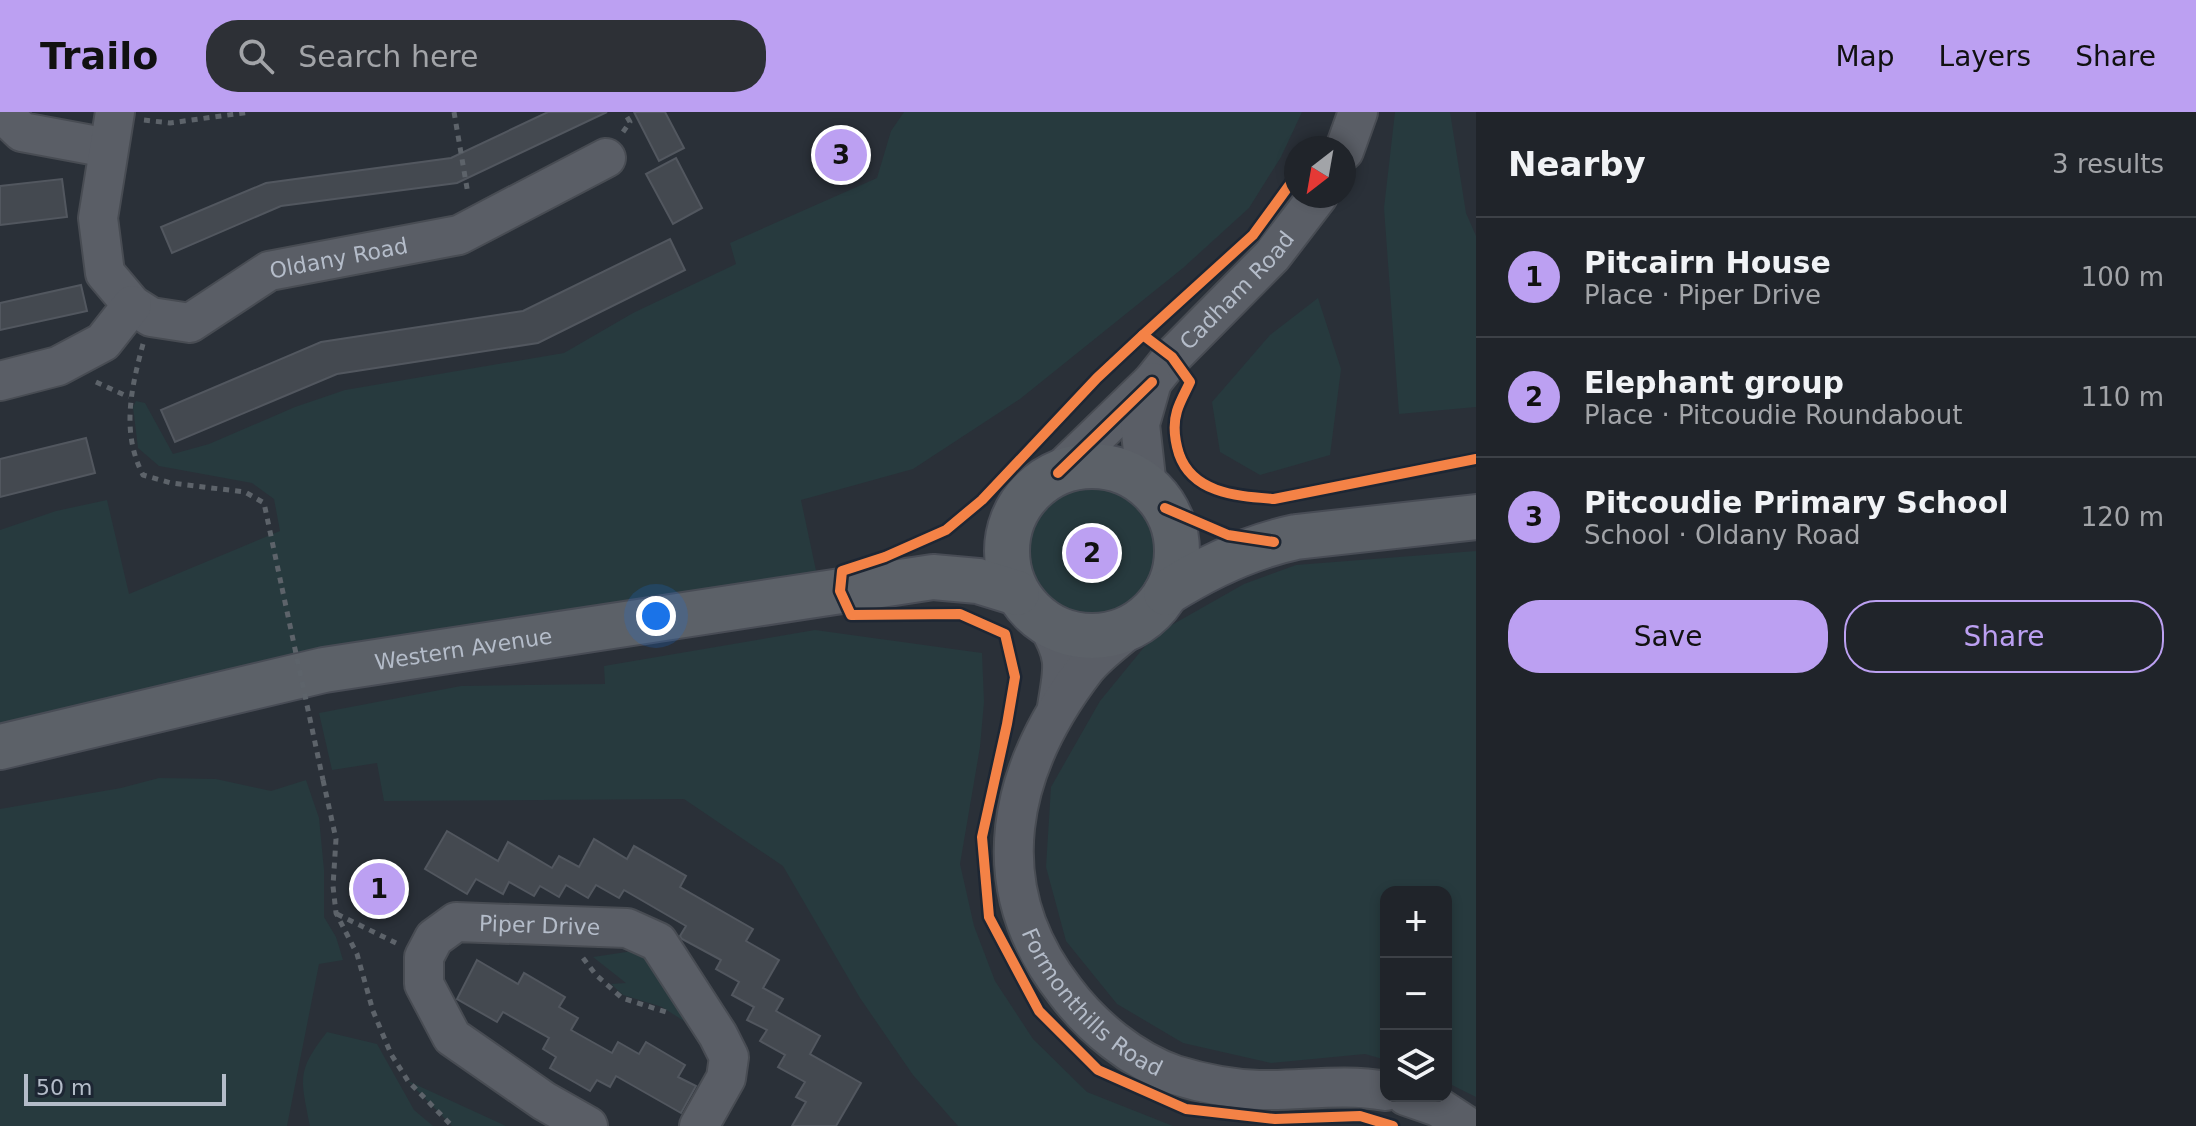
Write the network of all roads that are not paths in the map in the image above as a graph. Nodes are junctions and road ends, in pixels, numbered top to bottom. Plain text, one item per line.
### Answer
1 (1, 112) edge
2 (1358, 112) edge
3 (112, 126) edge
4 (1349, 136) edge
5 (606, 158) dead end
6 (1309, 208) edge
7 (142, 311) junction
8 (0, 381) edge
9 (1152, 382) junction
10 (1058, 473) junction
11 (1156, 497) junction
12 (1476, 517) edge
13 (1011, 523) junction
14 (1274, 542) junction
15 (933, 577) junction
16 (1017, 593) junction
17 (1166, 593) junction
18 (1047, 624) junction
19 (1131, 627) junction
20 (1056, 714) junction
21 (0, 747) edge
22 (1380, 1090) edge
23 (1423, 1102) edge
24 (588, 1126) edge
25 (699, 1126) edge
26 (1467, 1126) edge

1 - 3 street
2 - 4 street
3 - 7 street
5 - 7 street, Oldany Road
6 - 9 street, Cadham Road
7 - 8 street
9 - 10 street, Cadham Road
9 - 11 street, Cadham Road
10 - 11 main road
10 - 13 main road
11 - 14 main road
11 - 17 main road
12 - 14 main road
13 - 15 main road, Western Avenue
13 - 16 main road
14 - 17 main road
15 - 16 main road, Western Avenue
15 - 21 main road, Western Avenue
16 - 18 main road
17 - 19 main road
18 - 19 main road
18 - 20 street, Formonthills Road
19 - 20 street, Formonthills Road
20 - 22 street, Formonthills Road
23 - 26 street
24 - 25 street, Piper Drive

